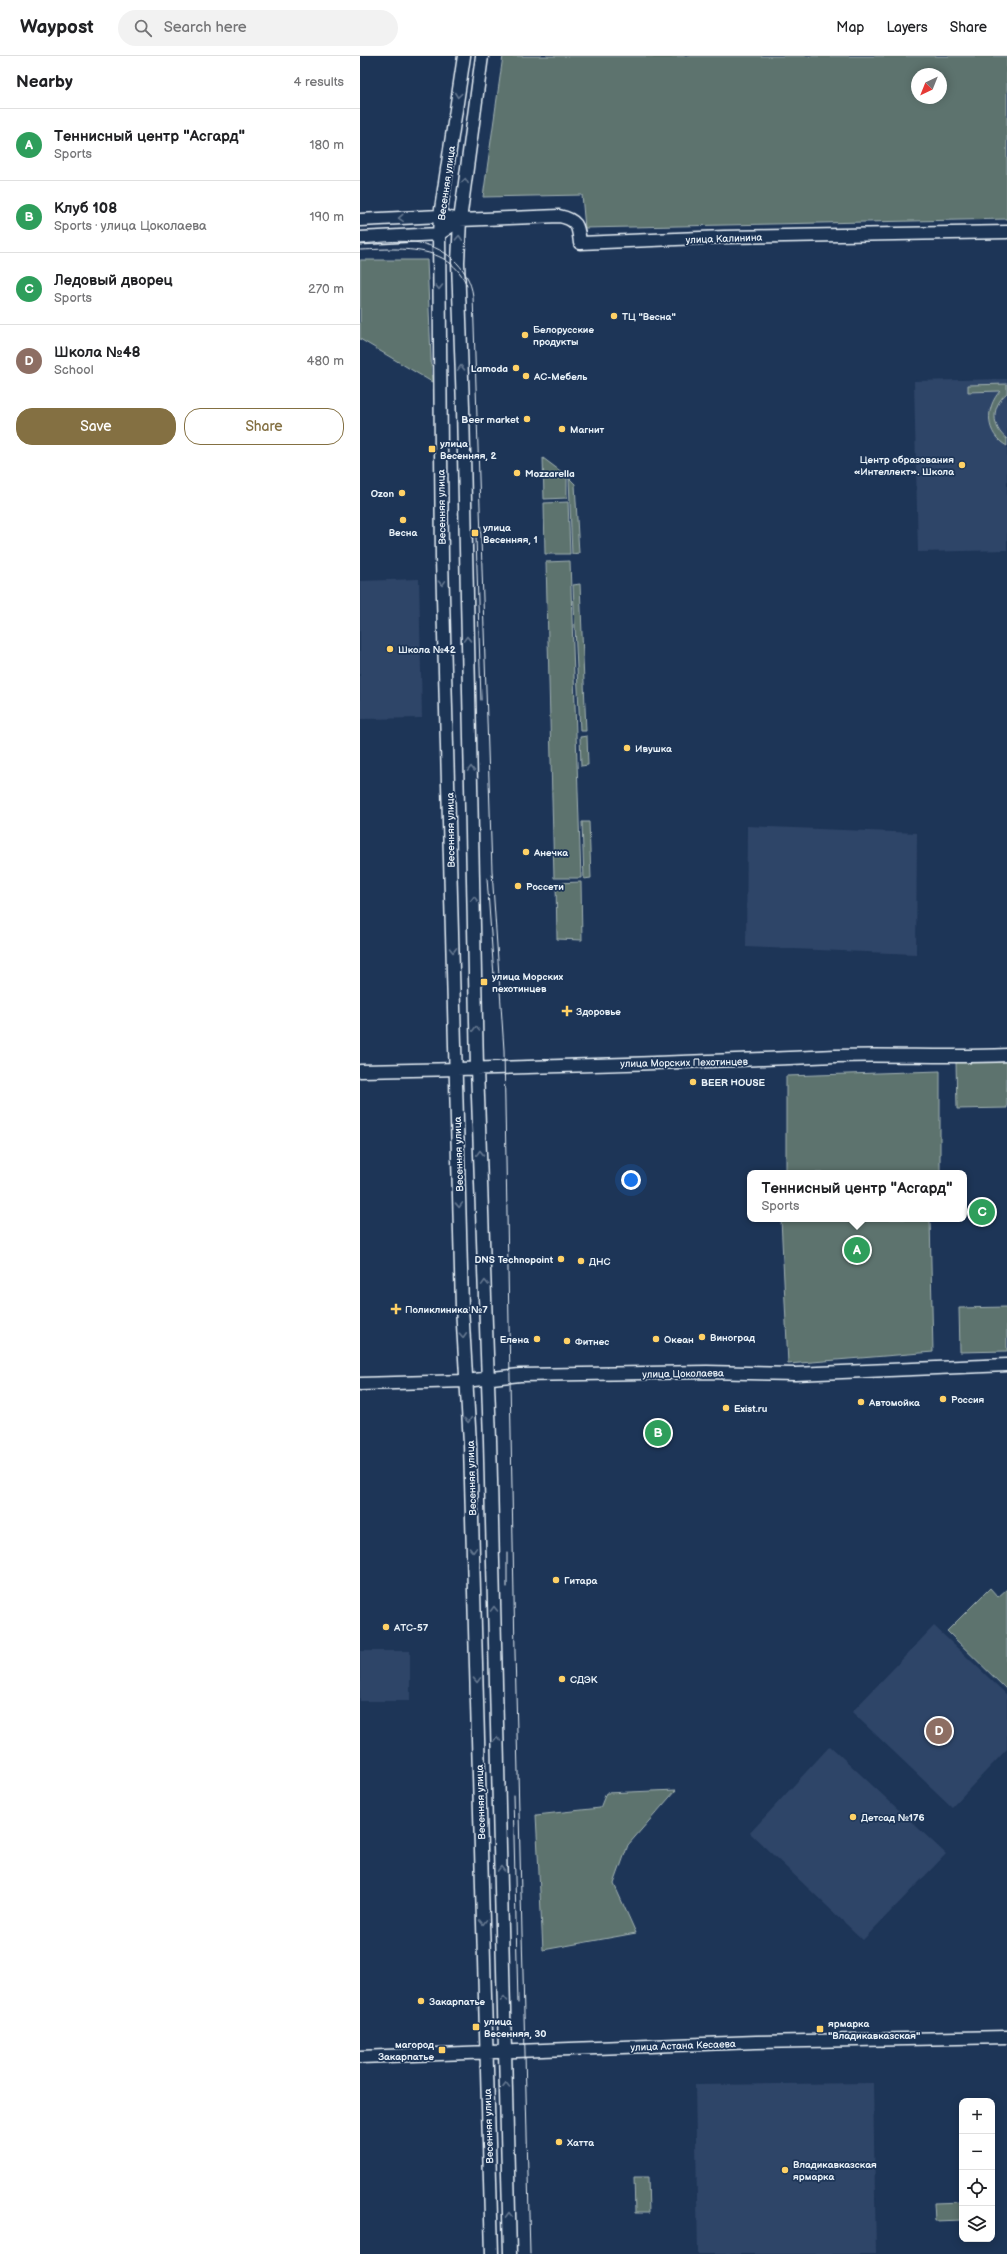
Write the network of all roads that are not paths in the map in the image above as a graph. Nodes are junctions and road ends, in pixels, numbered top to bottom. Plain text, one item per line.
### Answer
1 (464, 56) edge
2 (482, 56) edge
3 (440, 216) junction
4 (360, 220) edge
5 (460, 220) junction
6 (1007, 232) edge
7 (440, 234) junction
8 (360, 238) edge
9 (1007, 1055) edge
10 (456, 1068) junction
11 (477, 1068) junction
12 (360, 1070) edge
13 (1007, 1365) edge
14 (488, 1378) junction
15 (465, 1381) junction
16 (360, 1384) edge
17 (1007, 2037) edge
18 (505, 2052) junction
19 (487, 2053) junction
20 (360, 2057) edge
21 (492, 2254) edge
22 (510, 2254) edge

1 -> 3 street, Весенняя улица
5 -> 2 street, Весенняя улица
3 -> 4 street, улица Калинина
3 - 5 street, улица Калинина
3 - 7 street, Весенняя улица
5 - 6 street, улица Калинина
5 - 7 street
11 -> 5 street, Весенняя улица
7 - 8 street
7 -> 10 street, Весенняя улица
9 - 11 street, улица Морских Пехотинцев
10 - 11 street, улица Морских Пехотинцев
10 - 12 street, улица Морских Пехотинцев
10 -> 15 street, Весенняя улица
14 -> 11 street, Весенняя улица
13 - 14 street, улица Цоколаева
14 - 15 street, улица Цоколаева
18 -> 14 street, Весенняя улица
15 - 16 street, улица Цоколаева
15 -> 19 street, Весенняя улица
17 - 18 street, улица Астана Кесаева
18 - 19 street, улица Астана Кесаева
22 -> 18 street, Весенняя улица
19 - 20 street, улица Астана Кесаева
19 - 21 street, Весенняя улица

